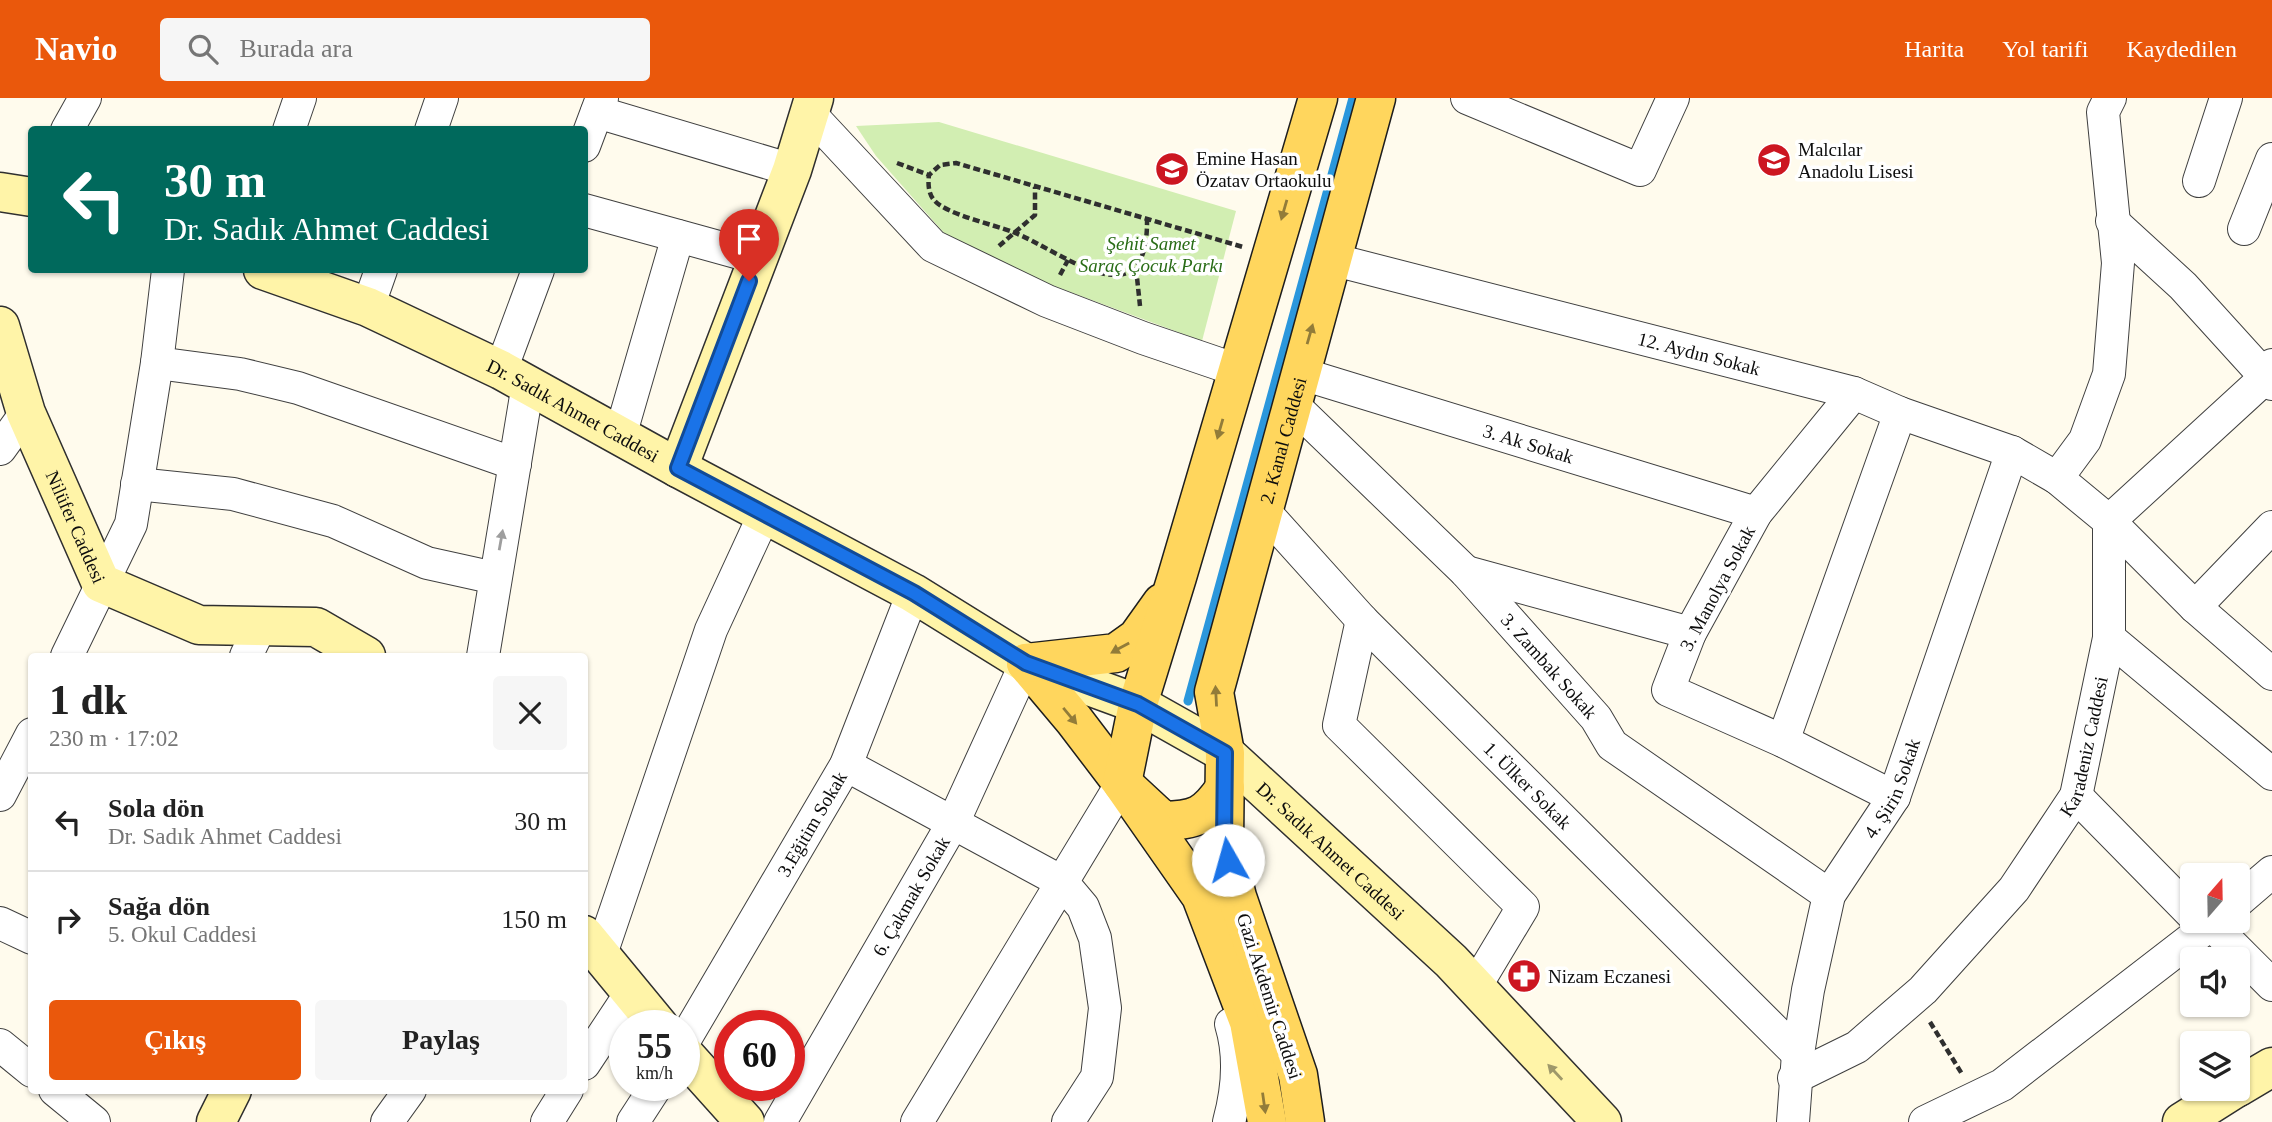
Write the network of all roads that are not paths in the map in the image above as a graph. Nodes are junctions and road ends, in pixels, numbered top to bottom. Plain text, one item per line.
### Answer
1 (85, 98) edge
2 (300, 98) edge
3 (442, 98) edge
4 (1318, 98) edge
5 (1376, 98) edge
6 (1467, 98) edge
7 (1673, 98) edge
8 (2110, 98) edge
9 (2226, 98) edge
10 (600, 105) edge
11 (812, 106) edge
12 (69, 126) edge
13 (290, 126) edge
14 (432, 126) edge
15 (588, 136) edge
16 (2272, 159) edge
17 (792, 170) junction
18 (2199, 181) dead end
19 (588, 211) edge
20 (2112, 221) junction
21 (2244, 229) dead end
22 (678, 236) junction
23 (758, 258) junction
24 (1332, 259) junction
25 (168, 273) edge
26 (272, 273) edge
27 (381, 273) edge
28 (537, 273) edge
29 (368, 307) junction
30 (0, 326) edge
31 (157, 363) junction
32 (1237, 370) junction
33 (2270, 376) edge
34 (515, 377) junction
35 (1296, 389) junction
36 (1854, 393) junction
37 (26, 413) junction
38 (1900, 413) junction
39 (620, 436) junction
40 (0, 448) edge
41 (2012, 452) junction
42 (514, 464) junction
43 (678, 468) junction
44 (2057, 478) junction
45 (136, 484) junction
46 (1264, 510) junction
47 (765, 513) junction
48 (1756, 513) junction
49 (2109, 521) junction
50 (2272, 527) edge
51 (1466, 572) junction
52 (1177, 577) junction
53 (495, 578) junction
54 (101, 583) junction
55 (914, 593) junction
56 (2195, 607) junction
57 (1362, 620) junction
58 (1690, 633) junction
59 (2109, 638) junction
60 (253, 641) edge
61 (68, 653) edge
62 (361, 653) edge
63 (483, 653) edge
64 (1026, 663) junction
65 (2272, 674) edge
66 (1138, 704) junction
67 (28, 741) edge
68 (1783, 741) junction
69 (17, 761) edge
70 (846, 765) junction
71 (1225, 770) junction
72 (2272, 774) edge
73 (1122, 783) junction
74 (0, 795) edge
75 (2076, 796) junction
76 (1894, 797) junction
77 (953, 823) junction
78 (2272, 872) edge
79 (1062, 882) junction
80 (2250, 891) edge
81 (1829, 895) junction
82 (2180, 895) edge
83 (1201, 896) junction
84 (0, 923) edge
85 (2190, 933) edge
86 (2219, 933) edge
87 (28, 936) edge
88 (593, 945) edge
89 (2272, 985) edge
90 (1475, 987) junction
91 (631, 993) junction
92 (645, 1010) edge
93 (700, 1014) edge
94 (0, 1045) edge
95 (588, 1058) edge
96 (1796, 1066) junction
97 (2272, 1067) edge
98 (28, 1068) edge
99 (700, 1074) edge
100 (2250, 1080) edge
101 (60, 1094) edge
102 (230, 1094) edge
103 (564, 1094) edge
104 (647, 1101) edge
105 (2216, 1101) edge
106 (734, 1117) edge
107 (94, 1122) edge
108 (216, 1122) edge
109 (547, 1122) edge
110 (633, 1122) edge
111 (780, 1122) edge
112 (917, 1122) edge
113 (1068, 1122) edge
114 (1230, 1122) edge
115 (1267, 1122) edge
116 (1305, 1122) edge
117 (1602, 1122) edge
118 (1793, 1122) edge
119 (1925, 1122) edge
120 (2182, 1122) edge

1 - 12 street
2 - 13 street
3 - 14 street
4 -> 32 main road
5 - 24 main road, 2. Kanal Caddesi
6 - 7 street
8 - 20 street
9 - 18 street
10 - 15 street
10 - 17 street
11 - 17 main road
11 - 32 street
16 - 21 street
17 - 23 main road
19 - 22 street
20 - 33 street
20 - 44 street
22 - 23 street
22 - 39 street
23 - 43 main road
35 -> 24 main road, 2. Kanal Caddesi
24 - 36 street, 12. Aydın Sokak
25 - 31 street
26 - 29 main road, Dr. Sadık Ahmet Caddesi
27 - 29 street
28 - 34 street
29 - 34 main road, Dr. Sadık Ahmet Caddesi
30 - 37 main road, Nilüfer Caddesi
31 - 42 street
31 - 45 street
32 -> 52 main road
33 - 49 street
34 - 39 main road, Dr. Sadık Ahmet Caddesi
34 - 42 street
35 - 46 main road, 2. Kanal Caddesi
35 - 48 street, 3. Ak Sokak
35 - 51 street, 3. Zambak Sokak
36 - 38 street, 12. Aydın Sokak
36 - 48 street, 3. Manolya Sokak
37 - 40 street
37 - 54 main road, Nilüfer Caddesi
38 - 41 street, 12. Aydın Sokak
38 - 68 street
39 - 43 main road, Dr. Sadık Ahmet Caddesi
41 - 44 street, 12. Aydın Sokak
41 - 76 street, 4. Şirin Sokak
53 -> 42 street
43 - 47 main road, Dr. Sadık Ahmet Caddesi
44 - 49 street, 12. Aydın Sokak
45 - 53 street
45 - 54 street
46 - 57 street, 1. Ülker Sokak
71 -> 46 main road, 2. Kanal Caddesi
47 - 55 main road, Dr. Sadık Ahmet Caddesi
47 - 88 street
48 - 58 street, 3. Manolya Sokak
49 - 56 street, 12. Aydın Sokak
49 - 59 street, Karadeniz Caddesi
50 - 56 street
51 - 58 street
51 - 81 street, 3. Zambak Sokak
52 -> 64 main road
52 - 66 main road
53 - 63 street
54 - 60 main road, Nilüfer Caddesi
54 - 61 street
55 - 64 main road, Dr. Sadık Ahmet Caddesi
55 - 70 street, 3.Eğitim Sokak
56 - 65 street, 12. Aydın Sokak
57 - 90 street
57 - 96 street, 1. Ülker Sokak
58 - 68 street, 3. Manolya Sokak
59 - 72 street
59 - 75 street, Karadeniz Caddesi
60 - 62 main road, Nilüfer Caddesi
64 - 66 main road, Dr. Sadık Ahmet Caddesi
64 -> 73 main road
64 - 77 street, 6. Çakmak Sokak
66 - 71 main road, Dr. Sadık Ahmet Caddesi
66 - 73 main road
67 - 69 street
68 - 76 street, 3. Manolya Sokak
69 - 74 street
70 - 77 street
70 - 93 street, 3.Eğitim Sokak
71 - 73 main road
71 - 90 main road, Dr. Sadık Ahmet Caddesi
71 - 116 main road, Gazi Akdemir Caddesi
73 - 79 street
73 - 83 main road, Gazi Akdemir Caddesi
75 - 82 street
75 - 96 street, Karadeniz Caddesi
76 - 81 street, 4. Şirin Sokak
77 - 79 street
77 - 111 street, 6. Çakmak Sokak
78 - 80 street
79 - 112 street
79 - 113 street
81 - 96 street, 4. Şirin Sokak
83 - 114 street
83 -> 115 main road, Gazi Akdemir Caddesi
84 - 87 street
85 - 119 street
86 - 89 street
88 - 91 main road
117 -> 90 main road, Dr. Sadık Ahmet Caddesi
91 - 92 main road
91 - 95 street
94 - 98 street
96 - 118 street, 4. Şirin Sokak
97 - 100 main road
99 - 106 main road
101 - 107 street
102 - 108 main road
103 - 109 street
104 - 110 street
105 - 120 main road

